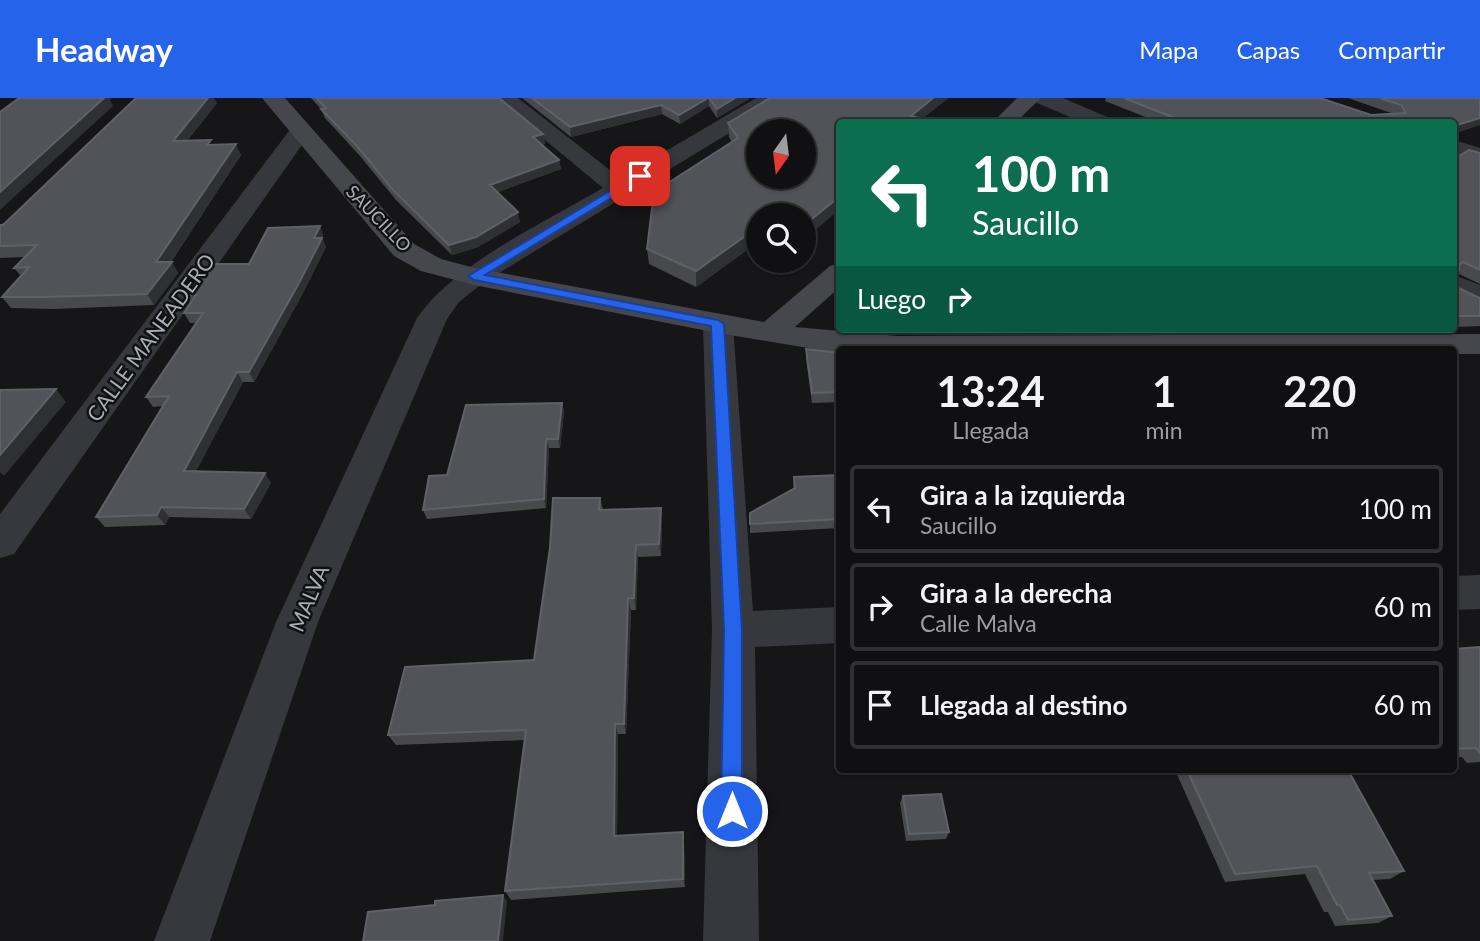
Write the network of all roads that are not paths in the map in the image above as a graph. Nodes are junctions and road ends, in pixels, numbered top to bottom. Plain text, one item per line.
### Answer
1 (273, 98) edge
2 (505, 98) edge
3 (771, 98) edge
4 (1030, 98) edge
5 (1045, 98) edge
6 (1007, 119) edge
7 (1092, 119) edge
8 (300, 132) junction
9 (1457, 148) edge
10 (1480, 156) edge
11 (619, 189) junction
12 (836, 275) edge
13 (474, 276) junction
14 (1457, 285) edge
15 (1480, 296) edge
16 (718, 324) junction
17 (771, 332) junction
18 (1169, 333) edge
19 (1480, 344) edge
20 (897, 346) edge
21 (1192, 346) edge
22 (1289, 346) edge
23 (0, 543) edge
24 (1480, 592) edge
25 (1457, 593) edge
26 (836, 625) edge
27 (733, 630) junction
28 (181, 941) edge
29 (731, 941) edge

1 - 8 street, SAUCILLO
2 - 11 street
3 - 11 street, MALVA
4 - 6 street
5 - 7 street
8 - 13 street, SAUCILLO
8 - 23 street, CALLE MANEADERO
9 - 10 street
11 - 13 street, MALVA
12 - 17 street
13 - 16 street, SAUCILLO
13 - 28 street, MALVA
14 - 15 street
16 - 17 street, SAUCILLO
16 - 27 street
17 - 20 street, SAUCILLO
18 - 21 street
19 - 22 street, SAUCILLO
24 - 25 street
26 - 27 street
27 - 29 street

